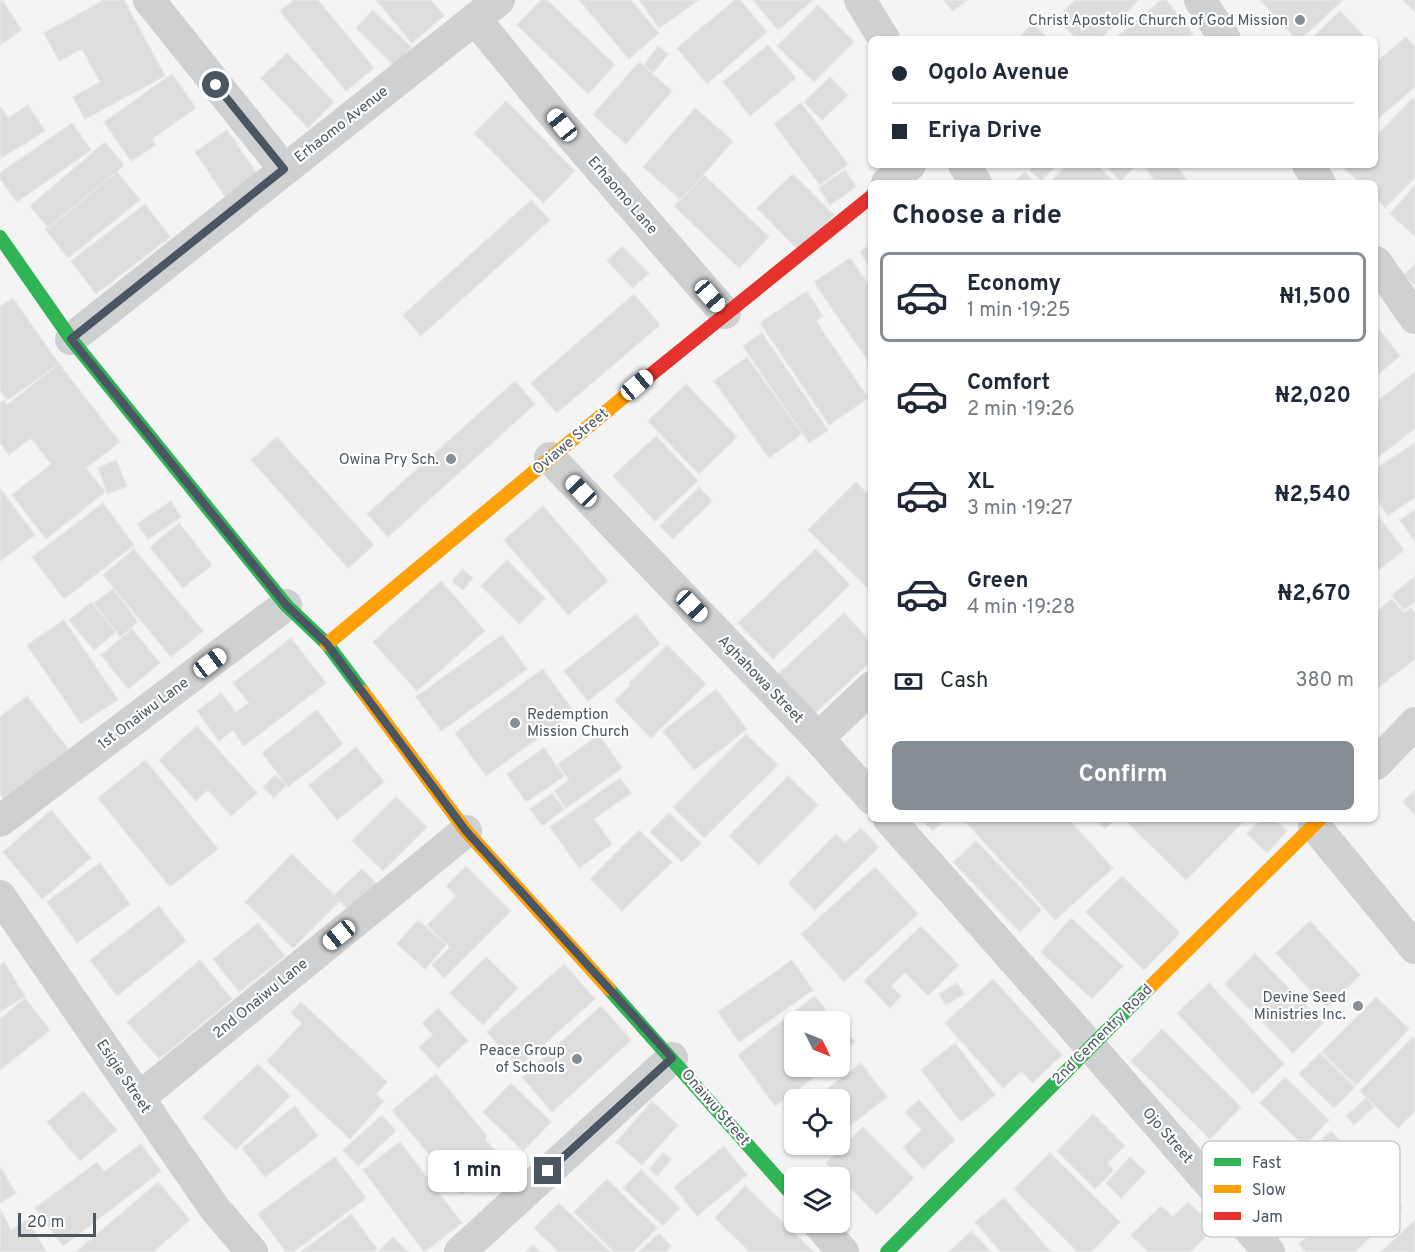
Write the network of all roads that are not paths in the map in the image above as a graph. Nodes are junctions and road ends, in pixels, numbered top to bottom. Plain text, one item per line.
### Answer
1 (149, 0) edge
2 (500, 0) edge
3 (860, 0) edge
4 (1200, 0) edge
5 (476, 20) junction
6 (882, 36) edge
7 (1223, 36) edge
8 (906, 168) edge
9 (284, 169) junction
10 (891, 180) edge
11 (868, 199) edge
12 (0, 237) edge
13 (1378, 265) edge
14 (725, 313) junction
15 (1415, 318) edge
16 (71, 339) junction
17 (549, 458) junction
18 (286, 605) junction
19 (327, 644) junction
20 (868, 691) edge
21 (1415, 723) edge
22 (818, 738) junction
23 (1378, 757) edge
24 (868, 794) edge
25 (0, 821) edge
26 (892, 822) edge
27 (1317, 822) edge
28 (466, 831) junction
29 (0, 896) edge
30 (1415, 948) edge
31 (1090, 1046) junction
32 (672, 1058) junction
33 (139, 1098) junction
34 (1202, 1175) edge
35 (784, 1185) edge
36 (827, 1233) edge
37 (1256, 1237) edge
38 (252, 1252) edge
39 (460, 1252) edge
40 (843, 1252) edge
41 (887, 1252) edge
42 (1269, 1252) edge

1 - 9 street
2 - 5 street, Erhaomo Avenue
3 - 6 street
4 - 7 street
5 - 9 street, Erhaomo Avenue
5 - 14 street, Erhaomo Lane
8 - 10 street
9 - 16 street, Erhaomo Avenue
11 - 14 street, Oviawe Street
12 - 16 street, Onaiwu Street
13 - 15 street
14 - 17 street, Oviawe Street
16 - 18 street, Onaiwu Street
17 - 19 street, Oviawe Street
17 - 22 street, Aghahowa Street
18 - 19 street, Onaiwu Street
18 - 25 street, 1st Onaiwu Lane
19 - 28 street, Onaiwu Street
20 - 22 street
21 - 23 street
22 - 24 street, Aghahowa Street
26 - 31 street
27 - 30 street
27 - 31 street, 2nd Cementry Road
28 - 32 street, Onaiwu Street
28 - 33 street, 2nd Onaiwu Lane
29 - 33 street, Esigie Street
31 - 34 street, Ojo Street
31 - 41 street, 2nd Cementry Road
32 - 35 street, Onaiwu Street
32 - 39 street
33 - 38 street, Esigie Street
36 - 40 street
37 - 42 street, Ojo Street

